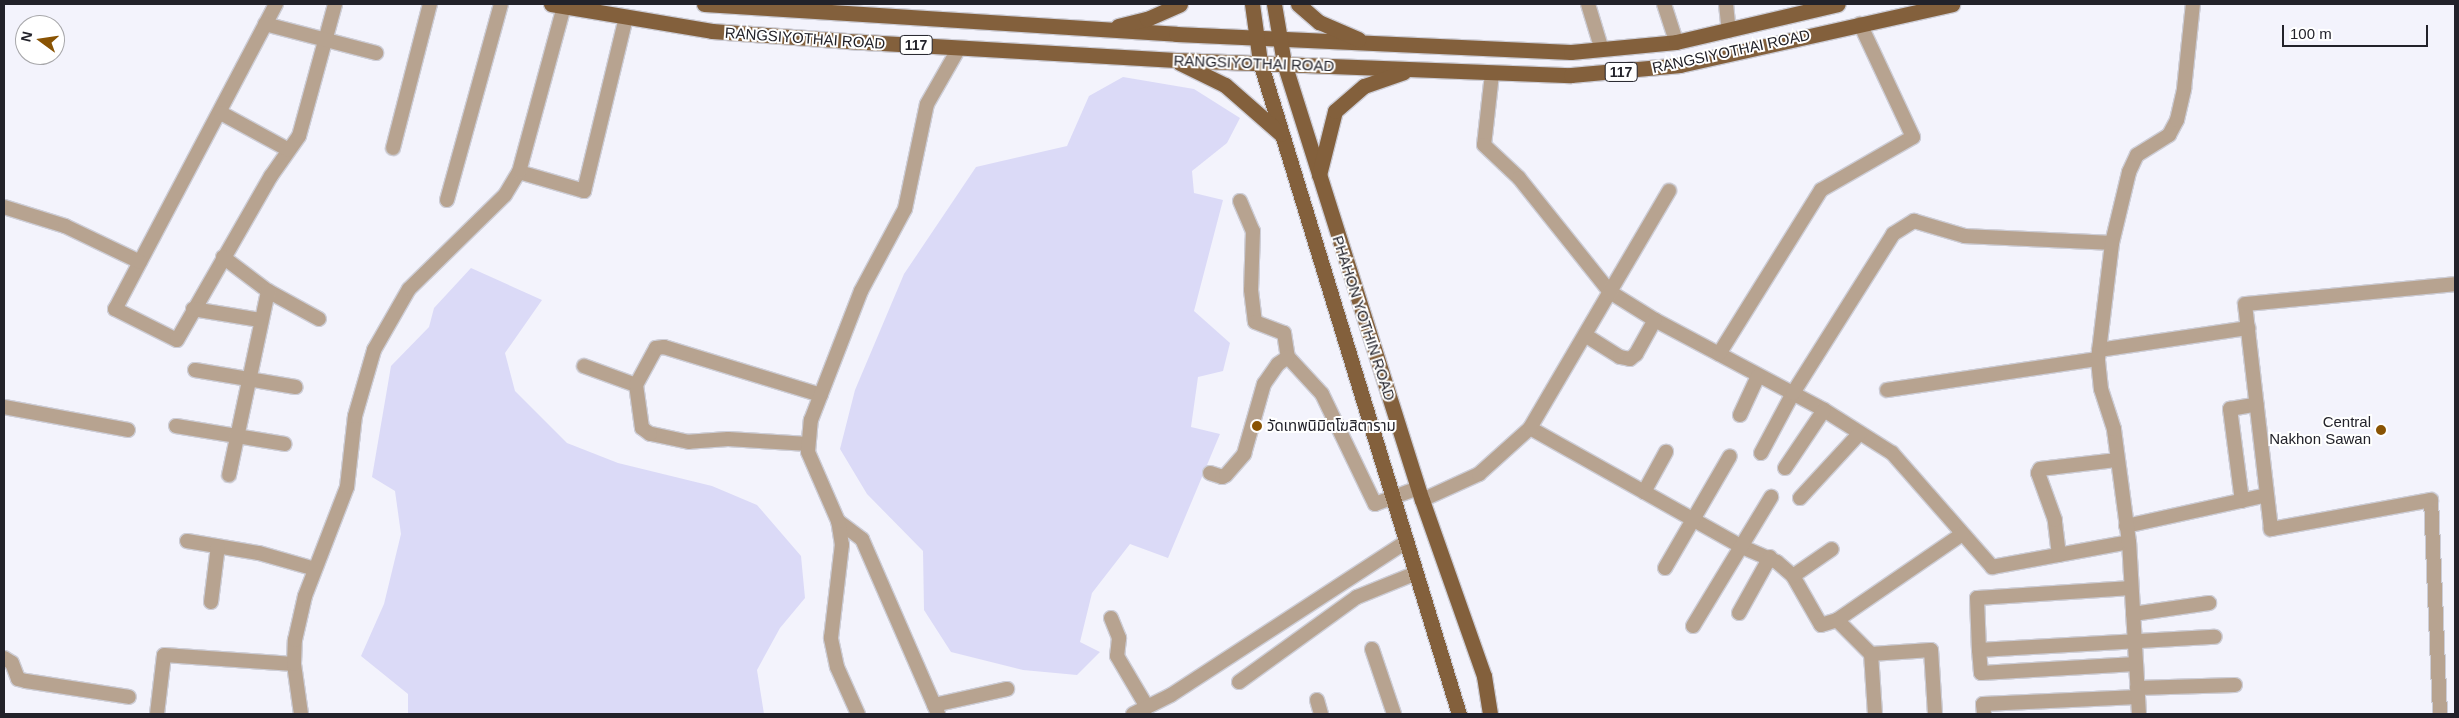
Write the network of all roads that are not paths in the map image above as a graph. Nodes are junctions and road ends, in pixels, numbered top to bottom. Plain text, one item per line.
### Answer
1 (276, 4) edge
2 (335, 4) edge
3 (430, 4) edge
4 (501, 4) edge
5 (704, 4) edge
6 (1180, 4) edge
7 (1252, 4) edge
8 (1274, 4) edge
9 (1298, 4) edge
10 (1588, 4) edge
11 (1664, 4) edge
12 (1726, 4) edge
13 (1838, 4) edge
14 (1952, 4) edge
15 (2193, 4) edge
16 (558, 5) edge
17 (1801, 9) edge
18 (626, 18) junction
19 (265, 24) junction
20 (1860, 24) junction
21 (1102, 30) junction
22 (1729, 31) junction
23 (1812, 33) junction
24 (325, 38) junction
25 (1256, 38) junction
26 (1278, 39) junction
27 (1676, 42) junction
28 (1374, 44) junction
29 (959, 48) junction
30 (1602, 50) junction
31 (376, 54) dead end
32 (1175, 60) junction
33 (1260, 62) junction
34 (1284, 63) junction
35 (1410, 70) junction
36 (1492, 74) junction
37 (221, 113) junction
38 (1282, 135) junction
39 (393, 148) dead end
40 (289, 150) junction
41 (519, 172) junction
42 (1319, 176) junction
43 (1669, 191) dead end
44 (447, 200) dead end
45 (1240, 201) dead end
46 (4, 207) edge
47 (2112, 243) junction
48 (223, 257) junction
49 (140, 262) junction
50 (2455, 284) edge
51 (268, 291) junction
52 (1610, 292) junction
53 (194, 309) junction
54 (319, 319) dead end
55 (260, 320) junction
56 (1655, 320) junction
57 (2248, 328) junction
58 (1585, 335) junction
59 (1719, 354) junction
60 (2098, 354) junction
61 (1288, 357) junction
62 (584, 366) dead end
63 (195, 370) dead end
64 (1758, 376) junction
65 (247, 378) junction
66 (636, 385) junction
67 (296, 387) dead end
68 (1887, 390) dead end
69 (1793, 393) junction
70 (821, 395) junction
71 (2257, 404) junction
72 (4, 407) edge
73 (1824, 410) junction
74 (1740, 416) dead end
75 (176, 426) dead end
76 (1530, 428) junction
77 (128, 430) dead end
78 (1860, 433) junction
79 (236, 436) junction
80 (285, 444) dead end
81 (808, 444) junction
82 (1666, 452) dead end
83 (1762, 452) dead end
84 (1730, 456) dead end
85 (2117, 460) junction
86 (1785, 468) dead end
87 (1210, 473) dead end
88 (229, 475) dead end
89 (1644, 492) junction
90 (1420, 494) junction
91 (2267, 495) junction
92 (1771, 497) dead end
93 (1393, 498) junction
94 (1800, 498) dead end
95 (2242, 500) junction
96 (838, 521) junction
97 (1693, 521) junction
98 (2126, 526) junction
99 (1962, 534) junction
100 (187, 541) dead end
101 (1406, 542) junction
102 (2128, 542) junction
103 (218, 546) junction
104 (1740, 546) junction
105 (1832, 549) dead end
106 (2059, 555) junction
107 (1770, 557) junction
108 (1665, 568) dead end
109 (315, 569) junction
110 (1416, 573) junction
111 (1793, 576) junction
112 (2131, 588) junction
113 (211, 602) dead end
114 (2209, 604) dead end
115 (1739, 613) dead end
116 (2133, 614) junction
117 (1111, 618) dead end
118 (1837, 620) junction
119 (1693, 626) dead end
120 (2216, 637) dead end
121 (2134, 643) junction
122 (1372, 649) dead end
123 (1979, 650) junction
124 (1871, 654) junction
125 (4, 658) edge
126 (294, 664) junction
127 (2136, 664) junction
128 (1239, 682) dead end
129 (2234, 685) dead end
130 (1008, 689) dead end
131 (2137, 692) junction
132 (129, 698) dead end
133 (1317, 700) dead end
134 (1147, 708) junction
135 (936, 710) edge
136 (157, 714) edge
137 (301, 714) edge
138 (858, 714) edge
139 (1133, 714) edge
140 (1321, 714) edge
141 (1394, 714) edge
142 (1459, 714) edge
143 (1490, 714) edge
144 (1875, 714) edge
145 (1935, 714) edge
146 (1984, 714) edge
147 (2139, 714) edge
148 (2440, 714) edge

1 - 19 street
2 - 24 street
3 - 39 street
4 - 44 street
5 - 21 main road, RANGSIYOTHAI ROAD / 117
6 - 21 main road
7 - 25 main road, PHAHON YOTHIN ROAD
8 - 26 main road, PHAHON YOTHIN ROAD
9 - 28 main road
10 - 30 street
11 - 27 street
12 - 22 street
13 - 17 main road, RANGSIYOTHAI ROAD / 117
14 - 20 main road, RANGSIYOTHAI ROAD / 117
15 - 47 street
16 - 18 main road, RANGSIYOTHAI ROAD / 117
16 - 41 street
17 - 22 main road, RANGSIYOTHAI ROAD / 117
17 - 23 main road
18 - 29 main road, RANGSIYOTHAI ROAD / 117
18 - 41 street
19 - 24 street
19 - 37 street
20 - 23 main road, RANGSIYOTHAI ROAD / 117
20 - 59 street
21 - 25 main road, RANGSIYOTHAI ROAD / 117
22 - 27 main road, RANGSIYOTHAI ROAD / 117
23 - 36 main road, RANGSIYOTHAI ROAD / 117
24 - 31 street
24 - 40 street
25 - 26 main road, RANGSIYOTHAI ROAD / 117
25 - 33 main road, PHAHON YOTHIN ROAD
26 - 28 main road, RANGSIYOTHAI ROAD / 117
26 - 34 main road, PHAHON YOTHIN ROAD
27 - 30 main road, RANGSIYOTHAI ROAD / 117
28 - 30 main road, RANGSIYOTHAI ROAD / 117
29 - 32 main road, RANGSIYOTHAI ROAD / 117
29 - 70 street
32 - 33 main road, RANGSIYOTHAI ROAD / 117
32 - 38 main road
33 - 34 main road, RANGSIYOTHAI ROAD / 117
33 - 38 main road, PHAHON YOTHIN ROAD
34 - 35 main road, RANGSIYOTHAI ROAD / 117
34 - 42 main road, PHAHON YOTHIN ROAD
35 - 36 main road, RANGSIYOTHAI ROAD / 117
35 - 42 main road
36 - 52 street
37 - 40 street
37 - 49 street
38 - 93 main road, PHAHON YOTHIN ROAD
40 - 48 street
41 - 109 street
42 - 90 main road, PHAHON YOTHIN ROAD
43 - 52 street
45 - 61 street
46 - 49 street
47 - 60 street
47 - 69 street
48 - 51 street
48 - 53 street
49 - 53 street
50 - 57 street
51 - 54 street
51 - 55 street
52 - 56 street
52 - 58 street
53 - 55 street
55 - 65 street
56 - 58 street
56 - 59 street
57 - 60 street
57 - 71 street
58 - 76 street
59 - 64 street
60 - 68 street
60 - 85 street
61 - 87 street
61 - 93 street
62 - 66 street
63 - 65 street
64 - 69 street
64 - 74 street
65 - 67 street
65 - 79 street
66 - 70 street
66 - 81 street
69 - 73 street
69 - 83 street
70 - 81 street
71 - 91 street
71 - 95 street
72 - 77 street
73 - 78 street
73 - 86 street
75 - 79 street
76 - 89 street
76 - 90 street
78 - 94 street
78 - 99 street
79 - 80 street
79 - 88 street
81 - 96 street
82 - 89 street
84 - 97 street
85 - 98 street
85 - 106 street
89 - 97 street
90 - 93 street
90 - 143 main road, PHAHON YOTHIN ROAD
91 - 95 street
91 - 148 street
92 - 104 street
93 - 101 main road, PHAHON YOTHIN ROAD
95 - 98 street
96 - 135 street
96 - 138 street
97 - 104 street
97 - 108 street
98 - 102 street
99 - 106 street
99 - 118 street
100 - 103 street
101 - 110 main road, PHAHON YOTHIN ROAD
101 - 134 street
102 - 106 street
102 - 112 street
103 - 109 street
103 - 113 street
104 - 107 street
104 - 119 street
105 - 111 street
107 - 111 street
107 - 115 street
109 - 126 street
110 - 128 street
110 - 142 main road, PHAHON YOTHIN ROAD
111 - 118 street
112 - 116 street
112 - 123 street
114 - 116 street
116 - 121 street
117 - 134 street
118 - 124 street
120 - 121 street
121 - 123 street
121 - 127 street
122 - 141 street
123 - 127 street
124 - 144 street
124 - 145 street
125 - 132 street
126 - 136 street
126 - 137 street
127 - 131 street
129 - 131 street
130 - 135 street
131 - 146 street
131 - 147 street
133 - 140 street
134 - 139 street

